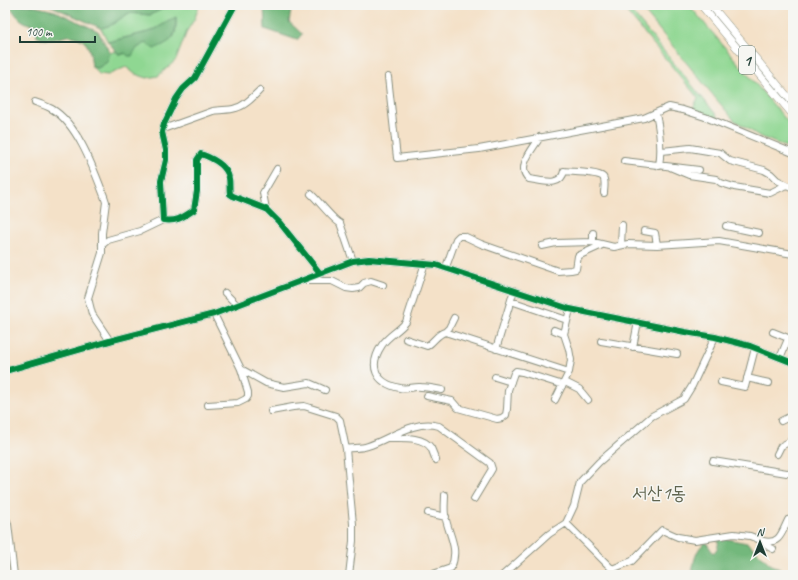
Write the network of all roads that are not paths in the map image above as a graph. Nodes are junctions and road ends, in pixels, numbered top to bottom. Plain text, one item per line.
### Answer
1 (235, 5) edge
2 (701, 5) edge
3 (711, 5) edge
4 (388, 77) dead end
5 (260, 90) dead end
6 (35, 102) dead end
7 (793, 103) edge
8 (656, 114) junction
9 (793, 115) edge
10 (163, 129) junction
11 (540, 137) junction
12 (662, 151) junction
13 (793, 153) edge
14 (624, 161) dead end
15 (659, 166) junction
16 (670, 167) junction
17 (277, 169) dead end
18 (699, 170) dead end
19 (786, 185) junction
20 (793, 188) edge
21 (311, 194) dead end
22 (604, 194) dead end
23 (266, 209) junction
24 (163, 220) junction
25 (622, 225) dead end
26 (726, 226) dead end
27 (644, 231) dead end
28 (748, 231) junction
29 (593, 233) dead end
30 (759, 233) dead end
31 (593, 242) junction
32 (745, 244) junction
33 (102, 245) junction
34 (602, 245) junction
35 (621, 245) junction
36 (657, 245) junction
37 (542, 246) dead end
38 (793, 254) edge
39 (353, 261) junction
40 (425, 264) junction
41 (446, 267) junction
42 (320, 273) junction
43 (300, 280) junction
44 (383, 285) dead end
45 (514, 290) junction
46 (225, 293) dead end
47 (511, 301) junction
48 (237, 305) junction
49 (570, 310) junction
50 (214, 314) junction
51 (454, 318) dead end
52 (567, 320) junction
53 (638, 322) junction
54 (554, 330) dead end
55 (445, 332) junction
56 (772, 332) dead end
57 (564, 334) junction
58 (715, 337) junction
59 (406, 339) dead end
60 (791, 340) edge
61 (110, 341) junction
62 (601, 341) dead end
63 (633, 347) junction
64 (755, 348) junction
65 (496, 349) junction
66 (677, 354) dead end
67 (780, 358) junction
68 (793, 363) edge
69 (241, 369) junction
70 (5, 371) edge
71 (569, 372) junction
72 (495, 377) dead end
73 (747, 378) junction
74 (511, 382) junction
75 (721, 382) dead end
76 (770, 383) dead end
77 (564, 384) junction
78 (325, 390) dead end
79 (442, 390) dead end
80 (427, 396) dead end
81 (555, 400) dead end
82 (588, 400) dead end
83 (208, 405) dead end
84 (272, 411) dead end
85 (793, 415) edge
86 (781, 421) dead end
87 (388, 438) junction
88 (793, 440) edge
89 (346, 449) junction
90 (777, 454) dead end
91 (436, 460) dead end
92 (713, 461) dead end
93 (793, 474) edge
94 (445, 495) dead end
95 (474, 499) dead end
96 (428, 513) dead end
97 (5, 516) edge
98 (446, 517) junction
99 (788, 520) dead end
100 (566, 523) junction
101 (763, 541) junction
102 (773, 549) dead end
103 (612, 572) edge
104 (14, 575) edge
105 (350, 575) edge
106 (430, 575) edge
107 (504, 575) edge

1 - 10 street
2 - 9 main road, 1
3 - 7 main road, 1
4 - 11 street
5 - 10 street
6 - 33 street
8 - 11 street
8 - 12 street
8 - 13 street
10 - 24 street
11 - 22 street
12 - 15 street
12 - 19 street
14 - 15 street
15 - 16 street
16 - 18 street
16 - 19 street
17 - 23 street
19 - 20 street
21 - 39 street
23 - 24 street
23 - 42 street
24 - 33 street
25 - 35 street
26 - 28 street
27 - 36 street
28 - 30 street
28 - 32 street
29 - 31 street
31 - 34 street
31 - 37 street
32 - 36 street
32 - 38 street
33 - 61 street
34 - 35 street
34 - 41 street
35 - 36 street
39 - 40 street
39 - 42 street
40 - 41 street
40 - 79 street
41 - 45 street
42 - 43 street
43 - 44 street
43 - 48 street
45 - 47 street
45 - 49 street
46 - 48 street
47 - 52 street
47 - 65 street
48 - 50 street
49 - 52 street
49 - 53 street
50 - 61 street
50 - 69 street
51 - 55 street
52 - 57 street
53 - 58 street
53 - 63 street
54 - 57 street
55 - 59 street
55 - 65 street
56 - 60 street
57 - 71 street
58 - 64 street
58 - 100 street
60 - 67 street
61 - 70 street
62 - 63 street
63 - 66 street
64 - 67 street
64 - 73 street
65 - 71 street
67 - 68 street
69 - 78 street
69 - 83 street
71 - 77 street
72 - 74 street
73 - 75 street
73 - 76 street
74 - 77 street
74 - 80 street
77 - 81 street
77 - 82 street
84 - 89 street
85 - 86 street
87 - 89 street
87 - 91 street
87 - 95 street
88 - 90 street
89 - 105 street
92 - 93 street
94 - 98 street
96 - 98 street
97 - 104 street
98 - 106 street
99 - 101 street
100 - 103 street
100 - 107 street
101 - 102 street
101 - 103 street

